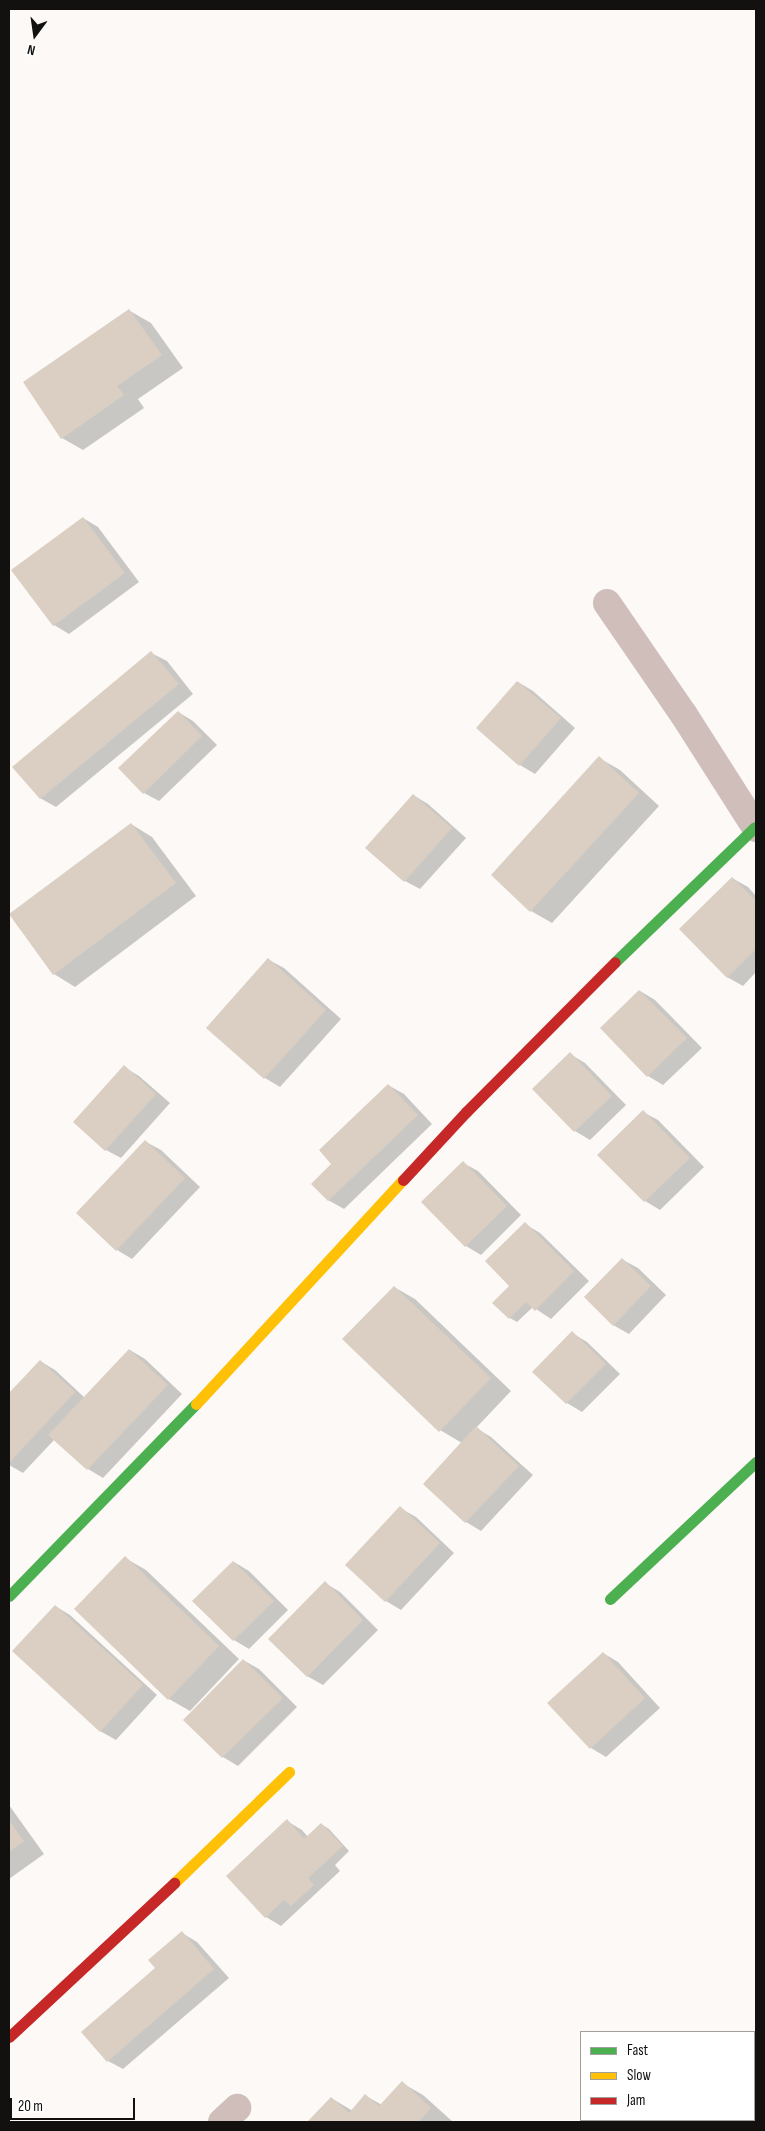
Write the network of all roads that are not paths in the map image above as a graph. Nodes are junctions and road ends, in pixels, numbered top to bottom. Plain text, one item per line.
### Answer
1 (607, 603) dead end
2 (756, 828) edge
3 (756, 1462) edge
4 (9, 1596) edge
5 (610, 1599) dead end
6 (289, 1772) dead end
7 (9, 2037) edge

1 - 2 street
2 - 4 street
3 - 5 street
6 - 7 street

